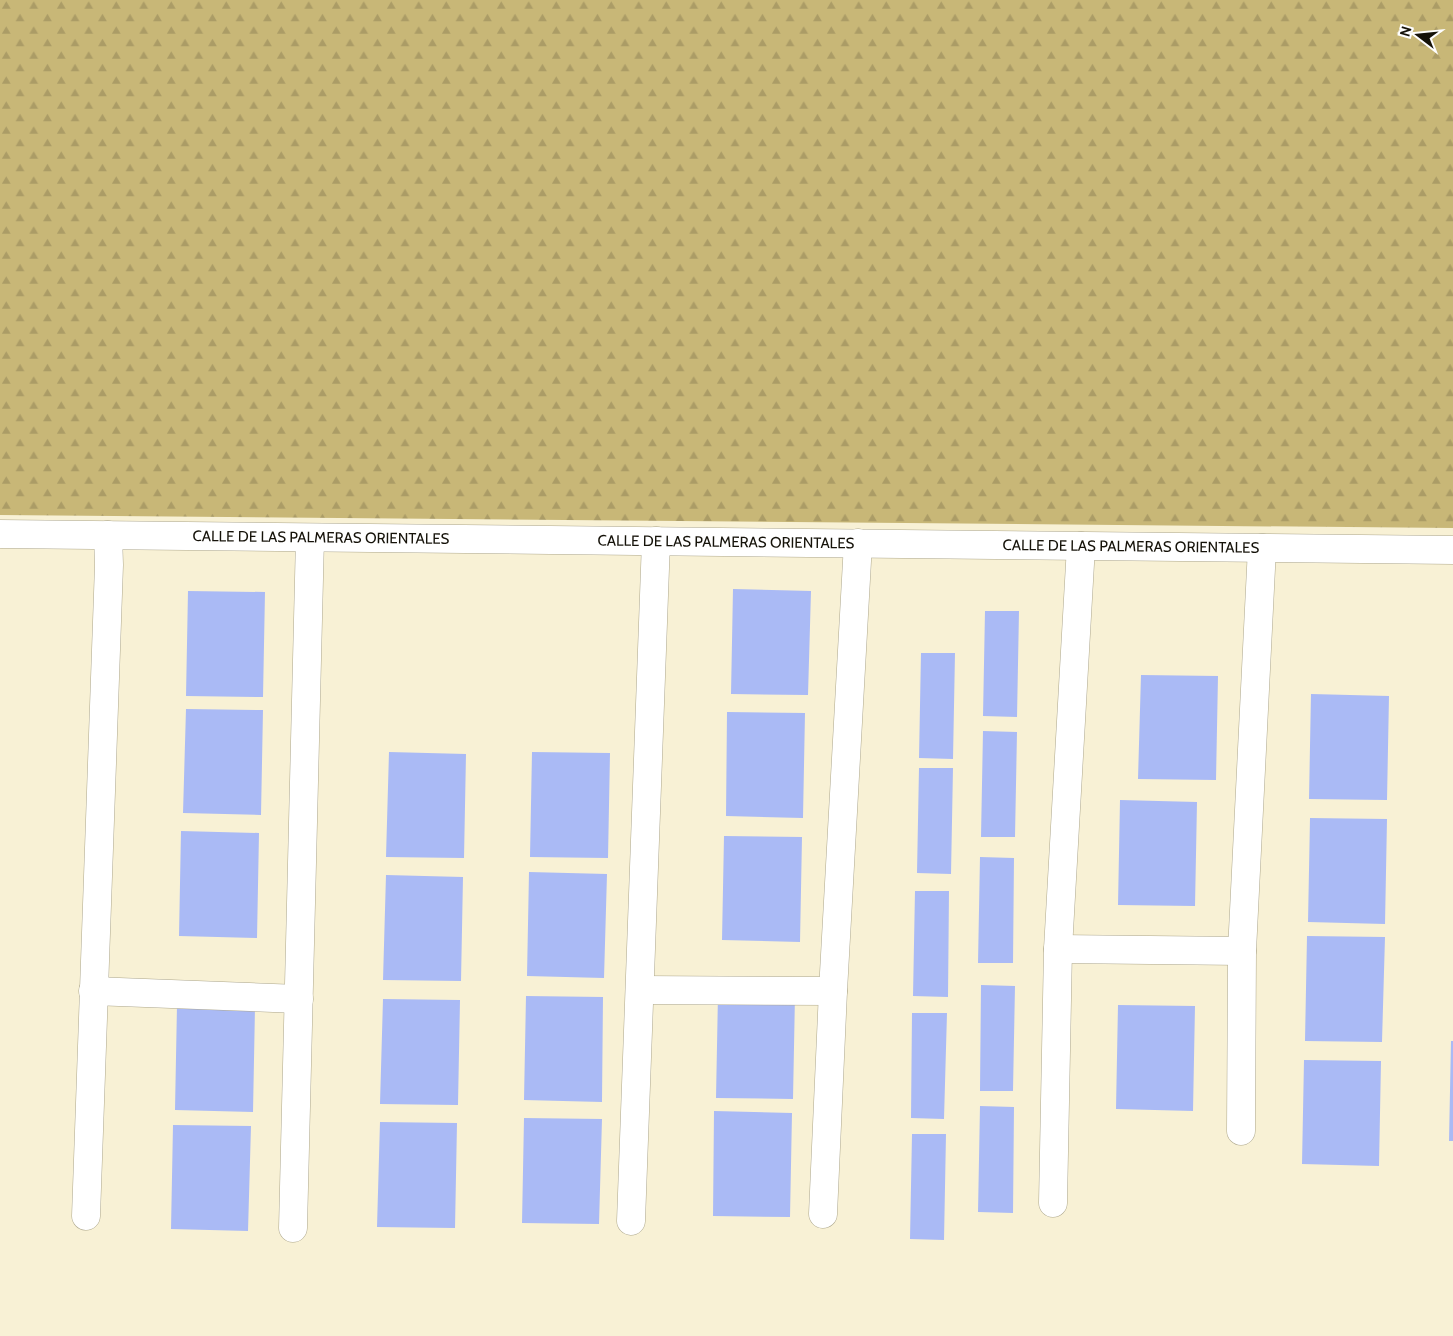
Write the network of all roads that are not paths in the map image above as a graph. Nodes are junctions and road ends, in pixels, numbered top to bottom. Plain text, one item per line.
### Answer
1 (0, 534) edge
2 (108, 535) junction
3 (310, 538) junction
4 (656, 542) junction
5 (858, 543) junction
6 (1081, 546) junction
7 (1262, 548) junction
8 (1453, 550) edge
9 (1058, 949) junction
10 (1242, 951) junction
11 (93, 990) junction
12 (640, 990) junction
13 (833, 991) junction
14 (299, 999) junction
15 (1241, 1131) dead end
16 (1053, 1203) dead end
17 (823, 1214) dead end
18 (86, 1216) dead end
19 (631, 1221) dead end
20 (293, 1228) dead end

1 - 2 street, CALLE DE LAS PALMERAS ORIENTALES
2 - 3 street, CALLE DE LAS PALMERAS ORIENTALES
2 - 11 street
3 - 4 street, CALLE DE LAS PALMERAS ORIENTALES
3 - 14 street
4 - 5 street, CALLE DE LAS PALMERAS ORIENTALES
4 - 12 street
5 - 6 street, CALLE DE LAS PALMERAS ORIENTALES
5 - 13 street
6 - 7 street, CALLE DE LAS PALMERAS ORIENTALES
6 - 9 street
7 - 8 street, CALLE DE LAS PALMERAS ORIENTALES
7 - 10 street
9 - 10 street
9 - 16 street
10 - 15 street
11 - 14 street
11 - 18 street
12 - 13 street
12 - 19 street
13 - 17 street
14 - 20 street

